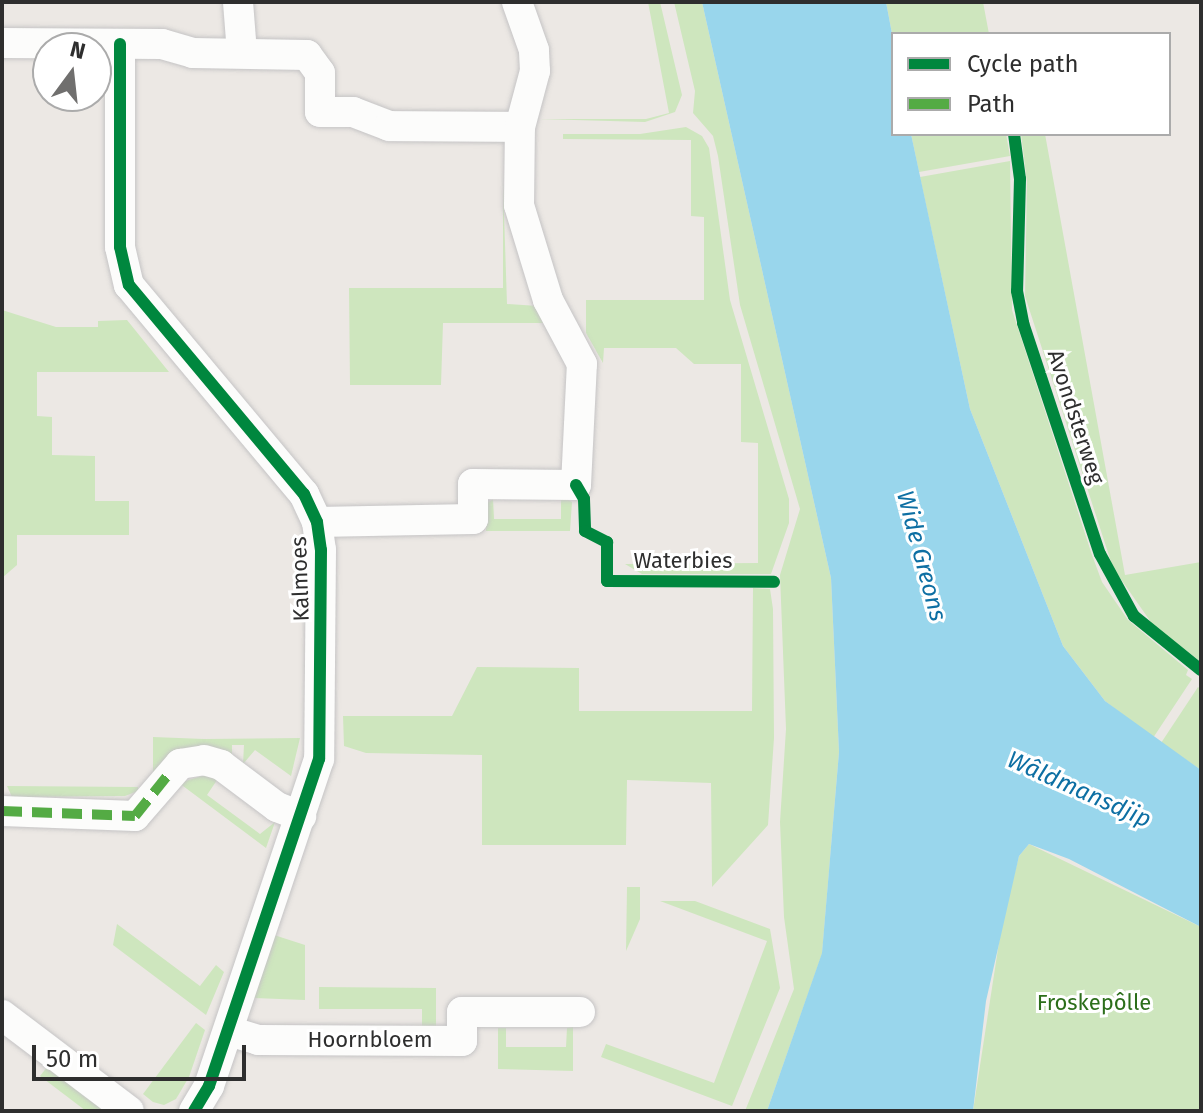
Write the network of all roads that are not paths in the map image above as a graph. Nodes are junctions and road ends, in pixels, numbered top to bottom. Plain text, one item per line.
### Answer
1 (238, 2) edge
2 (517, 2) edge
3 (2, 43) edge
4 (120, 44) junction
5 (242, 53) junction
6 (520, 127) junction
7 (317, 522) junction
8 (2, 811) edge
9 (301, 816) junction
10 (580, 1012) dead end
11 (2, 1015) edge
12 (229, 1031) junction
13 (129, 1111) edge
14 (194, 1111) edge

1 - 5 street
2 - 6 street
3 - 4 street
4 - 5 street
4 - 7 street, Kalmoes
5 - 6 street
6 - 7 street
7 - 9 street, Kalmoes
8 - 9 street
9 - 12 street, Kalmoes
10 - 12 street, Hoornbloem
11 - 13 street
12 - 14 street, Kalmoes

